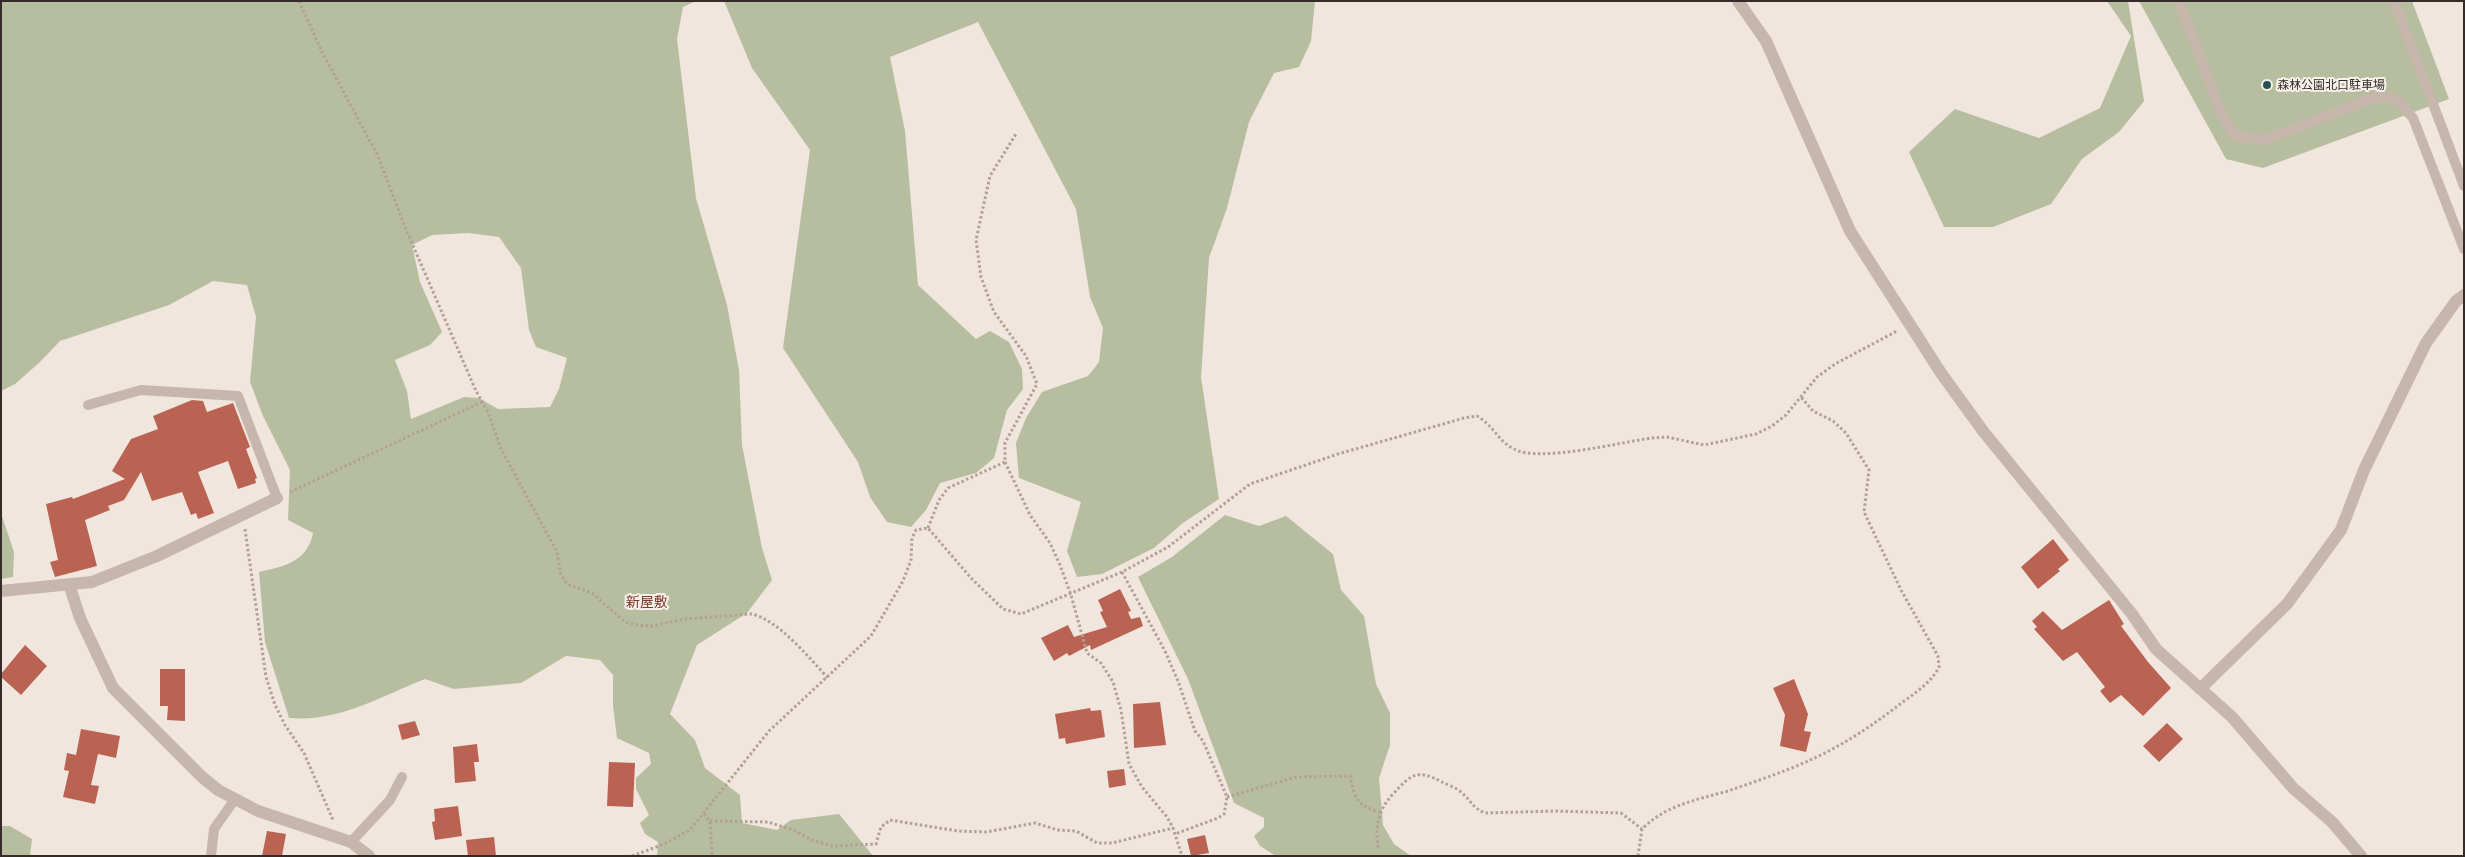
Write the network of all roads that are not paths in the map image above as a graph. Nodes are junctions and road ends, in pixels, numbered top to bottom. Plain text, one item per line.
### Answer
1 (1738, 1) edge
2 (2180, 1) edge
3 (2394, 1) edge
4 (2464, 186) edge
5 (2464, 249) edge
6 (2464, 295) edge
7 (88, 405) dead end
8 (277, 498) joint
9 (69, 584) junction
10 (1, 591) edge
11 (2200, 689) junction
12 (402, 777) dead end
13 (235, 799) junction
14 (347, 840) junction
15 (211, 856) edge
16 (369, 856) edge
17 (2360, 856) edge

1 - 11 street
2 - 5 lane
3 - 4 lane
6 - 11 street
7 - 8 lane
8 - 9 street
9 - 10 street
9 - 13 street
11 - 17 street
12 - 14 lane
13 - 14 street
13 - 15 lane
14 - 16 street

